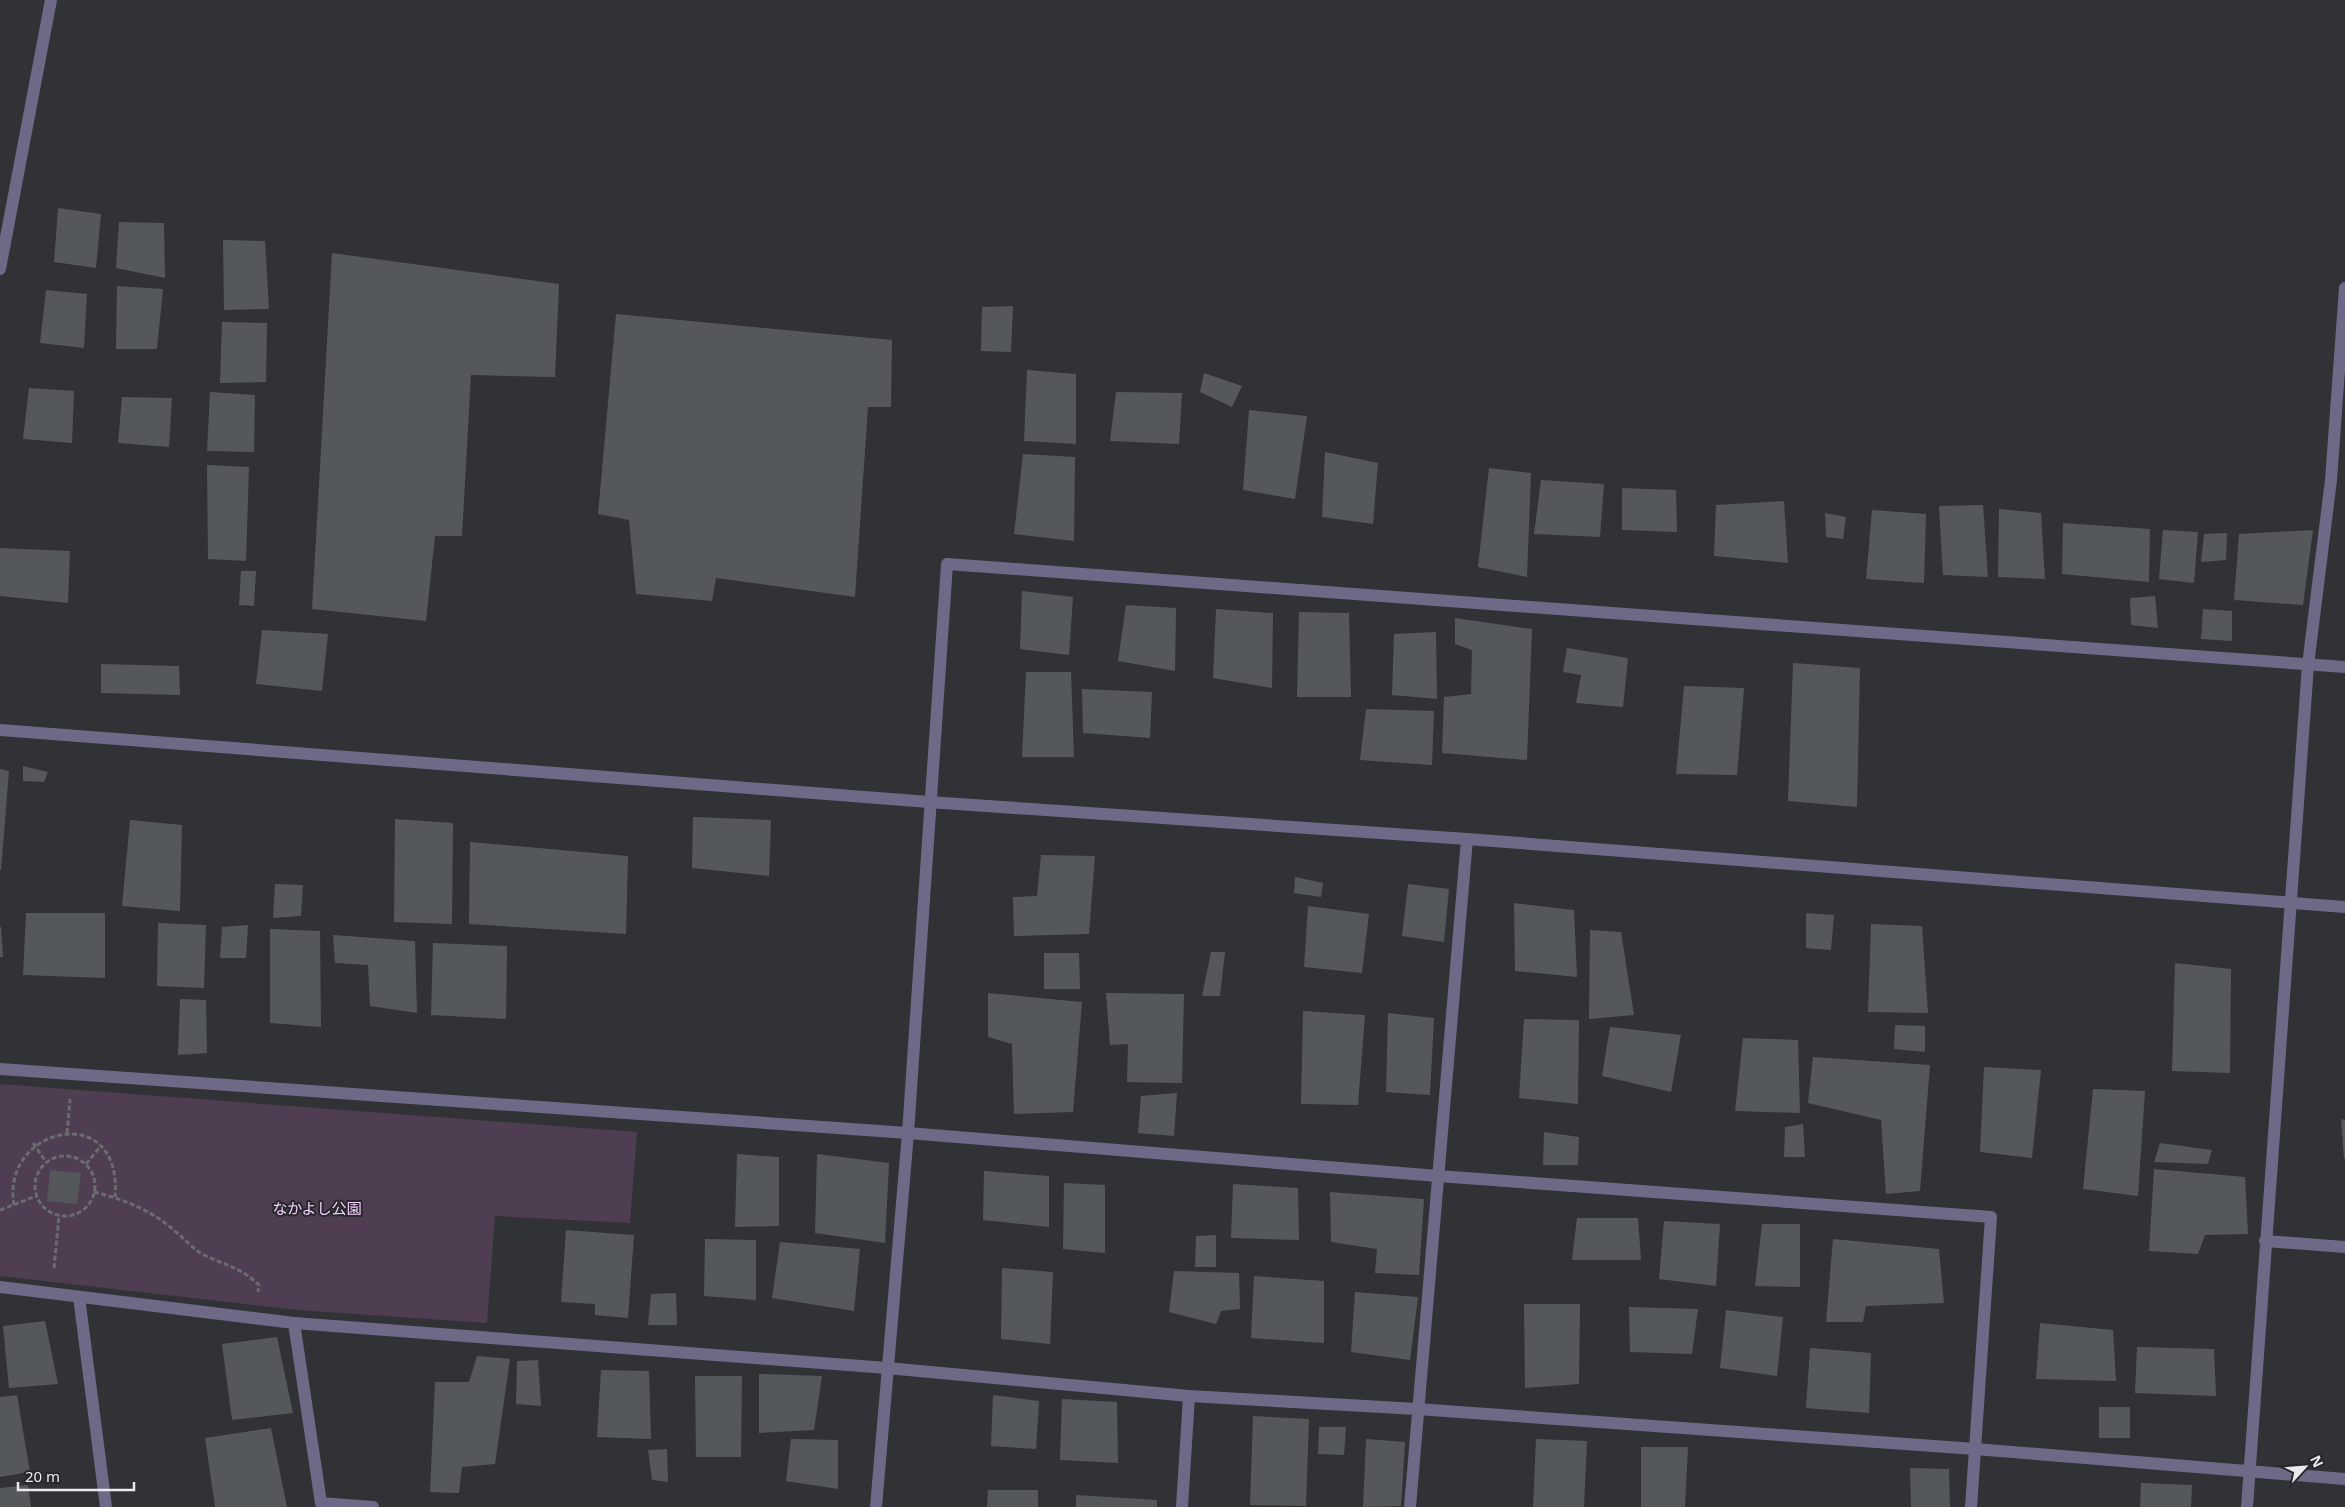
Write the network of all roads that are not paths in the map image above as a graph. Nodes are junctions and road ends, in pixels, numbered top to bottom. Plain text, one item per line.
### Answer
1 (51, 0) edge
2 (0, 269) edge
3 (2345, 288) edge
4 (2308, 664) junction
5 (2345, 667) edge
6 (0, 730) edge
7 (929, 802) junction
8 (1468, 839) junction
9 (2290, 903) junction
10 (2345, 907) edge
11 (0, 1069) edge
12 (908, 1133) junction
13 (1438, 1176) junction
14 (2265, 1242) junction
15 (2345, 1247) edge
16 (0, 1287) edge
17 (79, 1297) junction
18 (294, 1323) junction
19 (887, 1368) junction
20 (1189, 1396) junction
21 (1417, 1409) junction
22 (1975, 1449) junction
23 (2250, 1470) junction
24 (2345, 1479) edge
25 (106, 1507) edge
26 (374, 1507) edge
27 (876, 1507) edge
28 (1182, 1507) edge
29 (1410, 1507) edge
30 (1971, 1507) edge
31 (2246, 1507) edge

1 - 2 street
3 - 4 street
4 - 5 street
4 - 7 street
4 - 9 street
6 - 7 street
7 - 8 street
7 - 12 street
8 - 9 street
8 - 13 street
9 - 10 street
9 - 14 street
11 - 12 street
12 - 13 street
12 - 19 street
13 - 21 street
13 - 22 street
14 - 15 street
14 - 23 street
16 - 17 street
17 - 18 street
17 - 25 street
18 - 19 street
18 - 26 street
19 - 20 street
19 - 27 street
20 - 21 street
20 - 28 street
21 - 22 street
21 - 29 street
22 - 23 street
22 - 30 street
23 - 24 street
23 - 31 street

